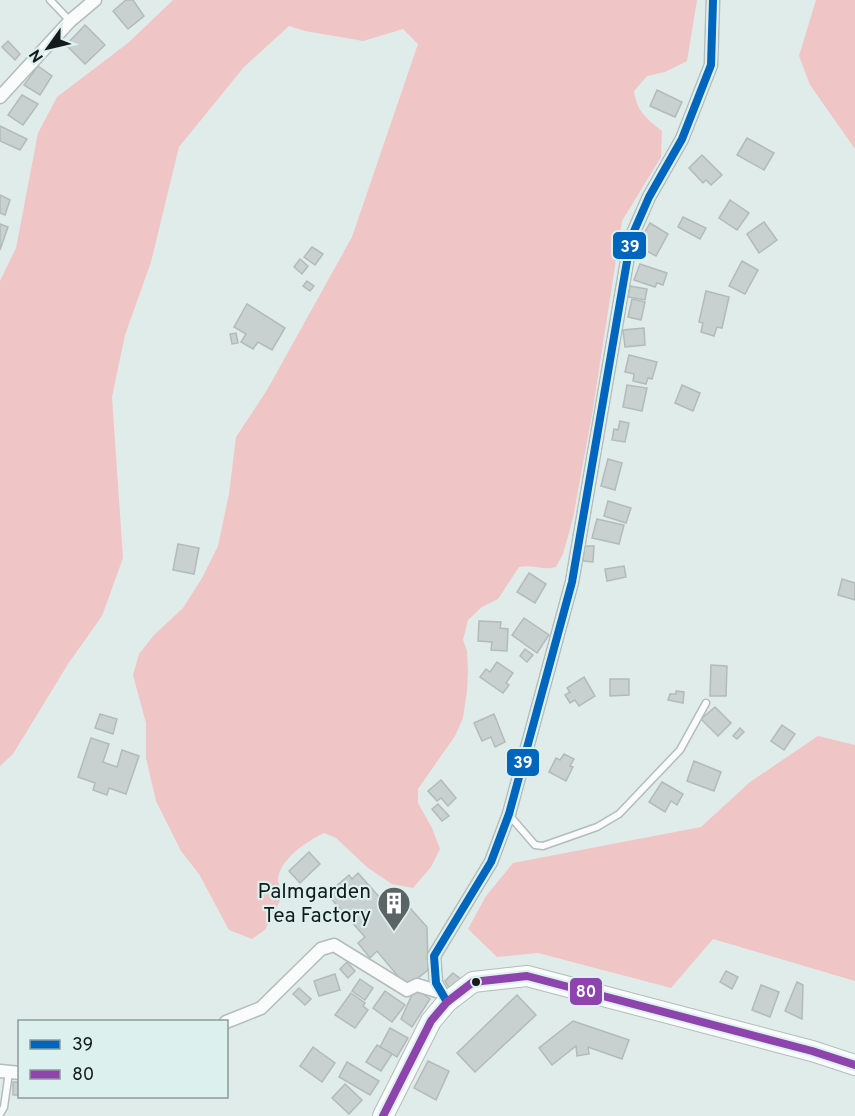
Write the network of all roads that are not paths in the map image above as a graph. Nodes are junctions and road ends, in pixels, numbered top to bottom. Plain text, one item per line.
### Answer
1 (50, 0) edge
2 (94, 0) edge
3 (713, 0) edge
4 (70, 21) junction
5 (0, 97) edge
6 (706, 703) dead end
7 (509, 814) junction
8 (443, 997) junction
9 (228, 1021) edge
10 (855, 1065) edge
11 (10, 1072) edge
12 (0, 1114) edge
13 (383, 1116) edge

1 - 4 lane
2 - 4 street
3 - 7 street
4 - 5 street
6 - 7 lane
7 - 8 street
8 - 9 street
8 - 10 highway
8 - 13 highway
11 - 12 lane

